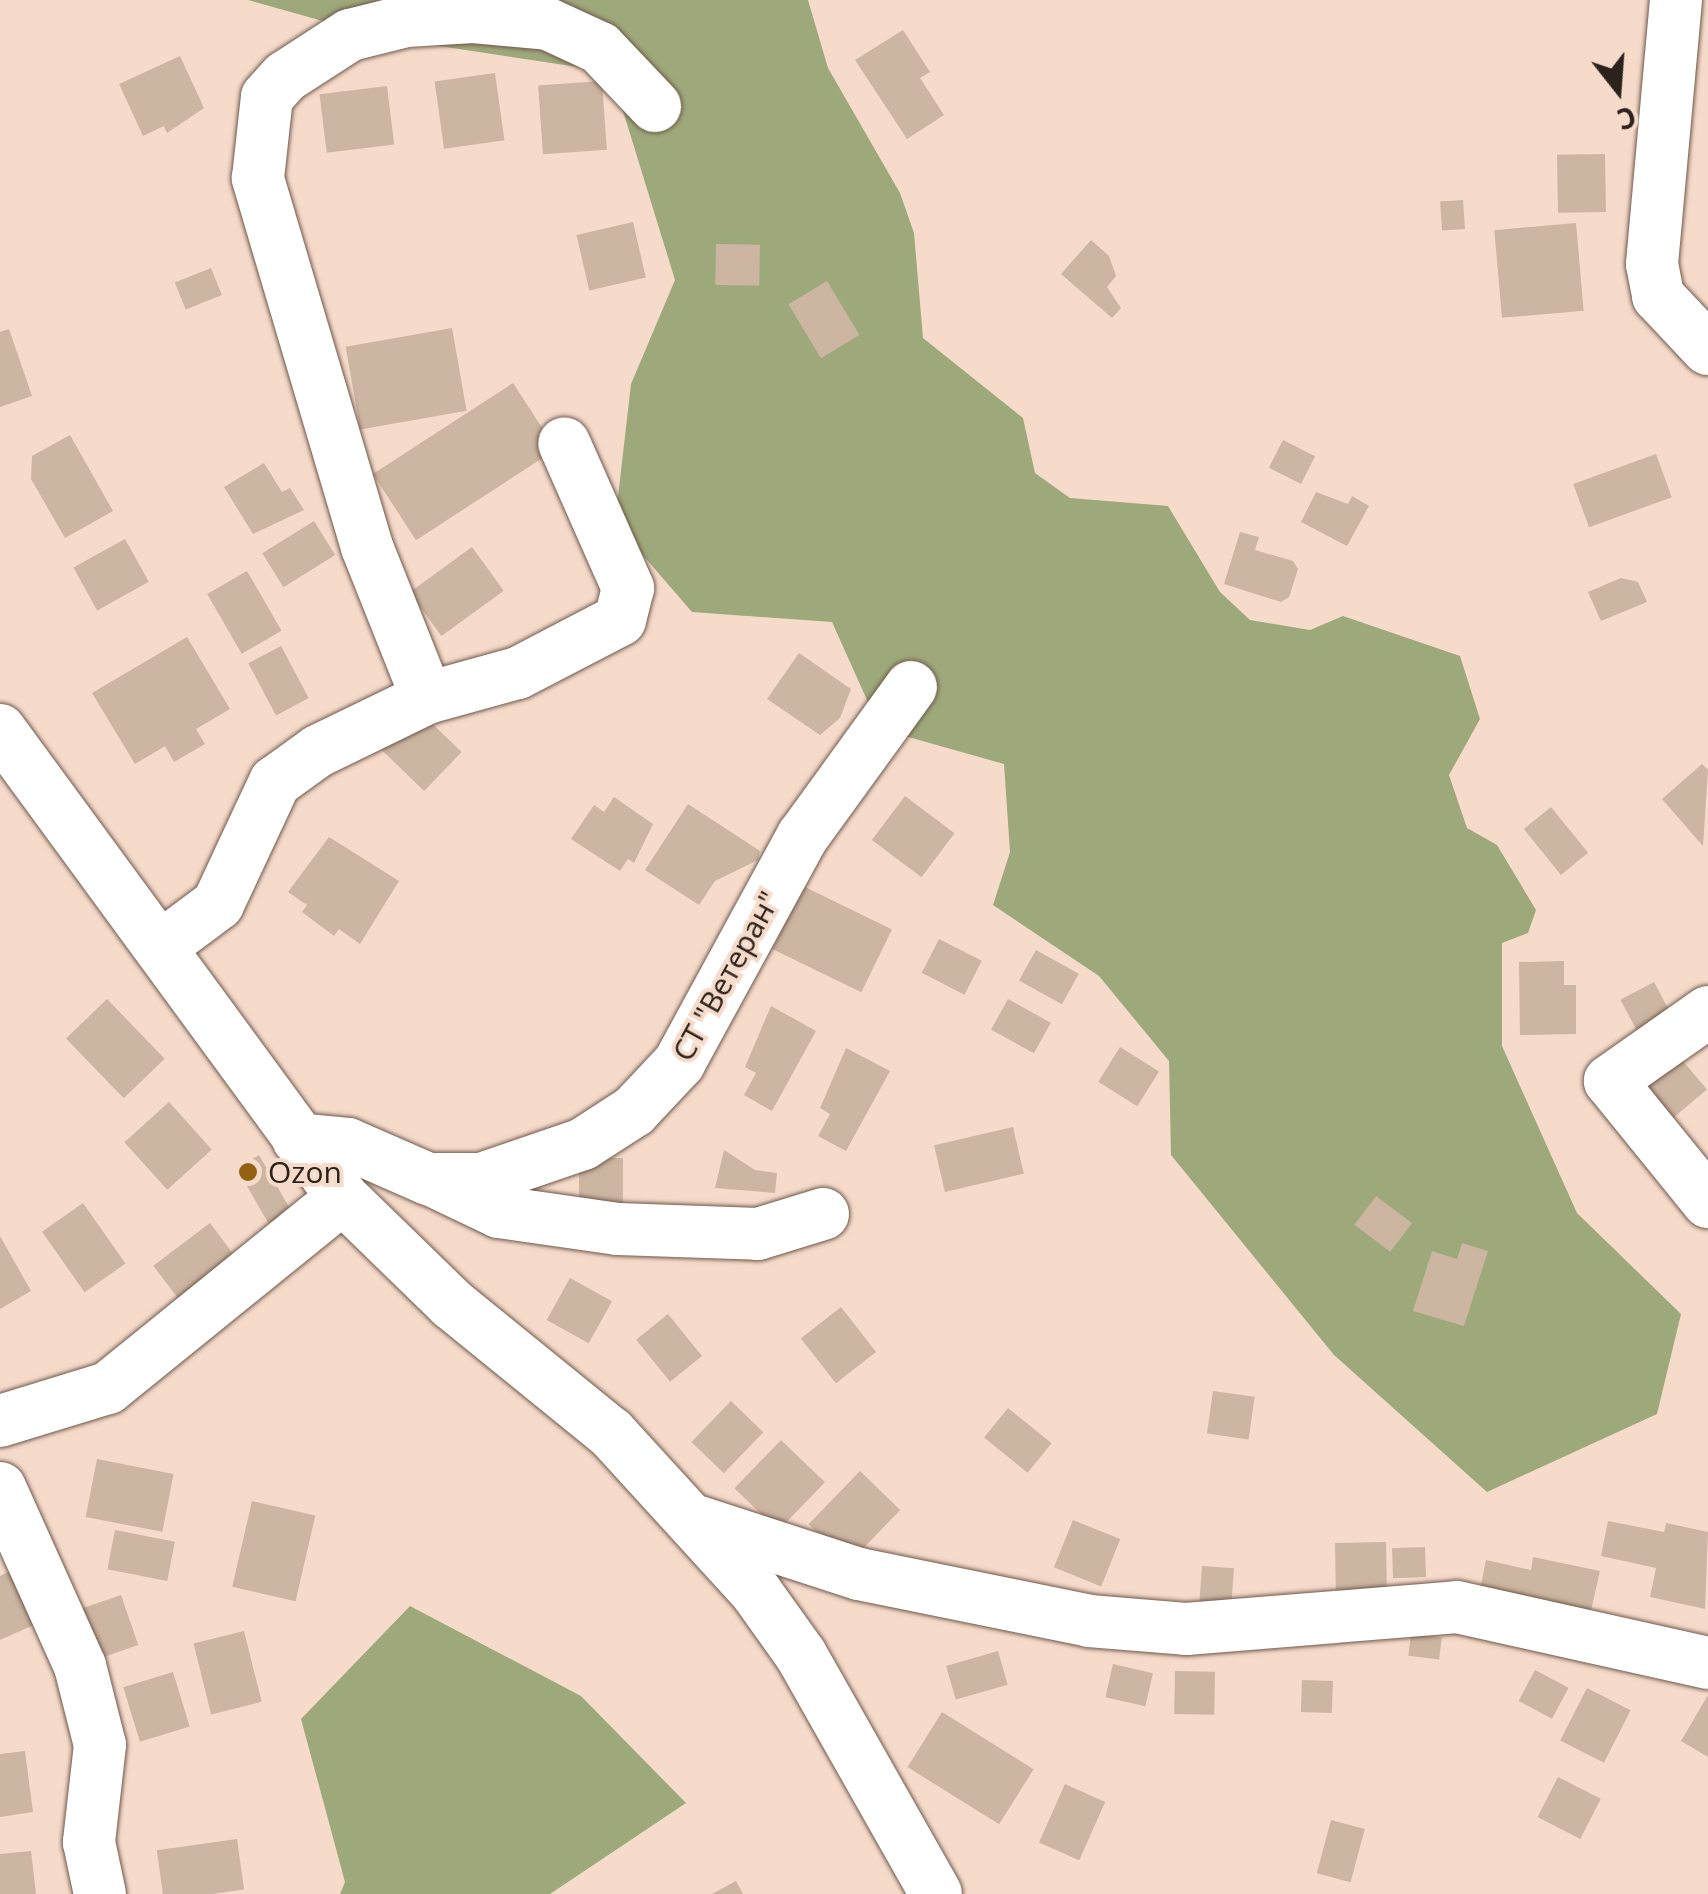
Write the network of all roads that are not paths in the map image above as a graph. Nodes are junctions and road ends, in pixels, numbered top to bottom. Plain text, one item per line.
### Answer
1 (1676, 0) edge
2 (655, 106) dead end
3 (1708, 348) edge
4 (564, 444) dead end
5 (911, 688) dead end
6 (427, 698) junction
7 (0, 730) edge
8 (162, 945) junction
9 (1708, 1012) edge
10 (298, 1139) junction
11 (428, 1179) junction
12 (343, 1198) junction
13 (1708, 1202) edge
14 (823, 1214) dead end
15 (0, 1421) edge
16 (0, 1488) edge
17 (699, 1522) junction
18 (1708, 1663) edge
19 (100, 1894) edge
20 (936, 1894) edge

1 - 3 street
2 - 6 street
4 - 6 street
5 - 11 street, СТ "Ветеран"
6 - 8 street
7 - 8 street
8 - 10 street
9 - 13 street
10 - 11 street, СТ "Ветеран"
10 - 12 street
11 - 14 street
12 - 15 street
12 - 17 street
16 - 19 street
17 - 18 street
17 - 20 street

